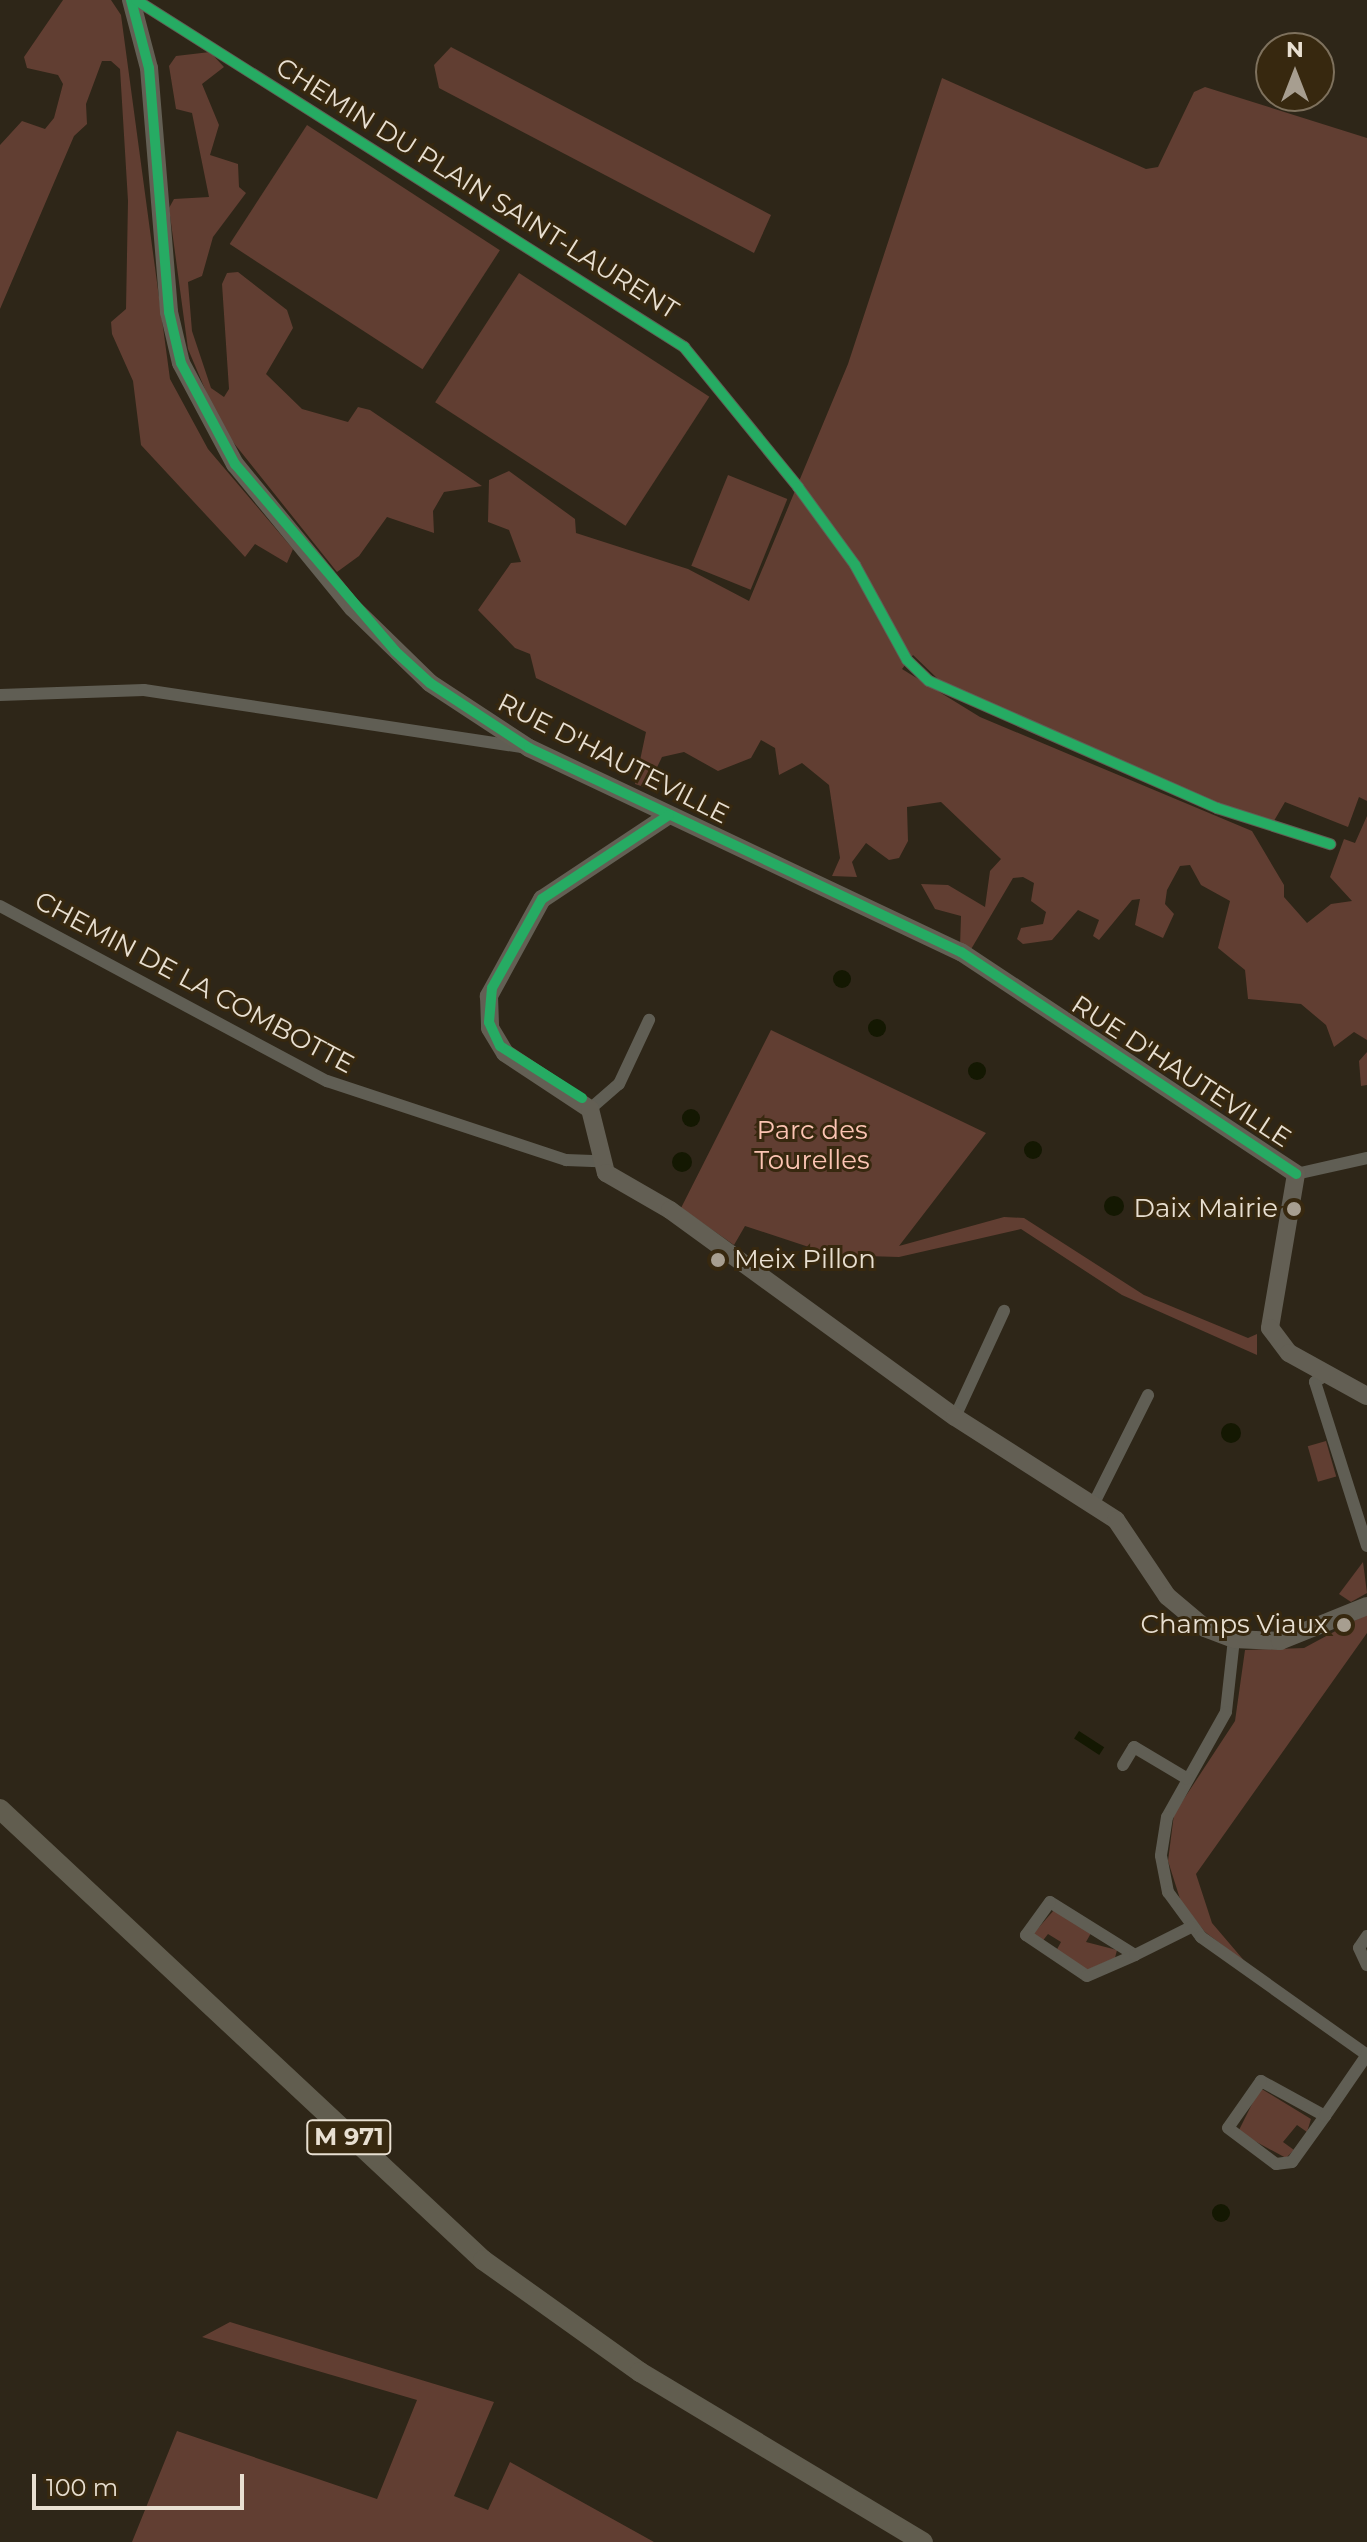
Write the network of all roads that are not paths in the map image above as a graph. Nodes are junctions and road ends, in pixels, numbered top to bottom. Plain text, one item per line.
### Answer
1 (133, 0) edge
2 (0, 695) edge
3 (529, 748) junction
4 (669, 815) junction
5 (1330, 844) dead end
6 (0, 906) edge
7 (649, 1020) dead end
8 (590, 1109) junction
9 (1367, 1158) edge
10 (599, 1161) junction
11 (1296, 1174) junction
12 (1004, 1311) dead end
13 (1326, 1375) junction
14 (1148, 1395) dead end
15 (1367, 1396) edge
16 (955, 1417) junction
17 (1093, 1505) junction
18 (1367, 1546) edge
19 (1367, 1606) edge
20 (1234, 1639) junction
21 (1123, 1765) dead end
22 (1186, 1778) junction
23 (0, 1809) edge
24 (1191, 1927) junction
25 (1367, 1936) edge
26 (1135, 1955) junction
27 (1367, 1965) edge
28 (1367, 2055) edge
29 (1325, 2116) junction
30 (923, 2542) edge

1 - 3 street, RUE D'HAUTEVILLE
1 - 5 street, CHEMIN DU PLAIN SAINT-LAURENT
2 - 3 street
3 - 4 street, RUE D'HAUTEVILLE
4 - 8 street
4 - 11 street, RUE D'HAUTEVILLE
6 - 10 street, CHEMIN DE LA COMBOTTE
7 - 8 street
8 - 10 street
9 - 11 street
10 - 16 street
11 - 13 street
12 - 16 street
13 - 15 street
13 - 18 street
14 - 17 street
16 - 17 street
17 - 20 street
19 - 20 street
20 - 22 street
21 - 22 street
22 - 24 street
23 - 30 main road, M 971
24 - 26 street
24 - 28 street
25 - 27 street
26 - 26 street
28 - 29 street
29 - 29 street

